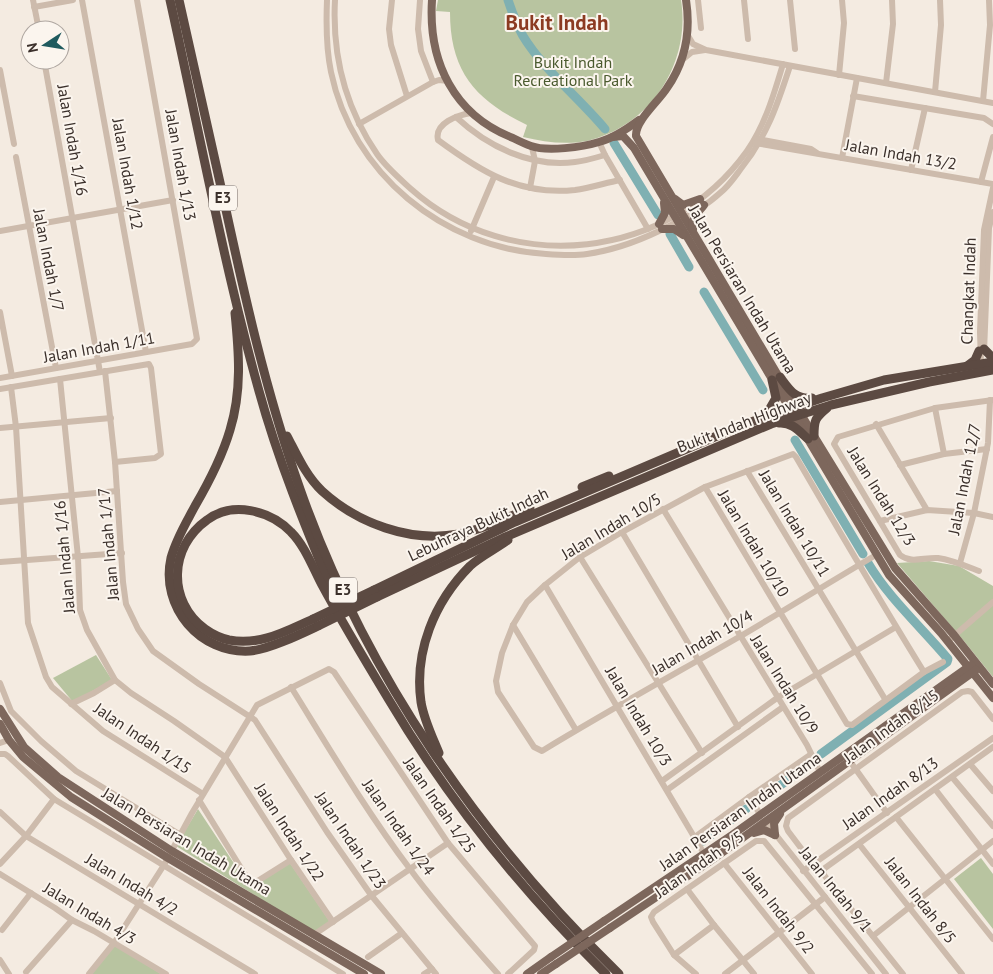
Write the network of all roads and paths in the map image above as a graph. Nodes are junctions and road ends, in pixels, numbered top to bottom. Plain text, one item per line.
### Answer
1 (73, 0) edge
2 (82, 0) edge
3 (137, 0) edge
4 (170, 0) edge
5 (179, 0) edge
6 (327, 0) edge
7 (335, 0) edge
8 (392, 0) edge
9 (420, 0) edge
10 (432, 0) edge
11 (686, 0) edge
12 (698, 0) edge
13 (744, 0) edge
14 (790, 0) edge
15 (842, 0) edge
16 (892, 0) edge
17 (940, 0) edge
18 (989, 0) edge
19 (34, 3) edge
20 (37, 20) edge
21 (701, 28) dead end
22 (687, 34) junction
23 (748, 39) dead end
24 (795, 48) dead end
25 (706, 50) junction
26 (680, 62) junction
27 (787, 65) junction
28 (442, 68) junction
29 (0, 70) edge
30 (46, 70) edge
31 (839, 74) junction
32 (856, 78) junction
33 (432, 82) junction
34 (448, 82) junction
35 (886, 83) junction
36 (935, 92) junction
37 (407, 96) junction
38 (853, 96) junction
39 (983, 101) junction
40 (993, 103) edge
41 (463, 104) junction
42 (925, 108) junction
43 (471, 113) junction
44 (458, 116) junction
45 (645, 116) junction
46 (993, 123) edge
47 (359, 124) junction
48 (613, 137) junction
49 (993, 137) edge
50 (757, 141) junction
51 (599, 142) junction
52 (14, 144) dead end
53 (532, 147) junction
54 (542, 148) junction
55 (605, 155) junction
56 (16, 157) dead end
57 (842, 158) junction
58 (535, 159) junction
59 (911, 170) junction
60 (494, 177) junction
61 (620, 180) junction
62 (981, 182) junction
63 (993, 186) edge
64 (530, 188) junction
65 (665, 193) junction
66 (173, 200) junction
67 (702, 202) junction
68 (120, 210) junction
69 (993, 212) edge
70 (679, 217) junction
71 (73, 218) junction
72 (29, 226) junction
73 (661, 227) junction
74 (472, 228) junction
75 (648, 229) junction
76 (0, 231) edge
77 (468, 236) junction
78 (694, 242) junction
79 (230, 277) junction
80 (0, 312) edge
81 (197, 336) joint
82 (982, 350) junction
83 (146, 352) junction
84 (993, 358) edge
85 (98, 361) junction
86 (993, 362) edge
87 (981, 364) junction
88 (967, 366) junction
89 (56, 368) junction
90 (993, 368) edge
91 (103, 372) junction
92 (12, 376) junction
93 (0, 378) edge
94 (776, 378) junction
95 (60, 379) junction
96 (929, 382) junction
97 (11, 387) junction
98 (0, 389) edge
99 (270, 394) junction
100 (822, 398) junction
101 (992, 400) edge
102 (831, 405) junction
103 (936, 408) junction
104 (795, 411) junction
105 (111, 418) junction
106 (66, 421) junction
107 (768, 421) junction
108 (876, 424) junction
109 (16, 427) junction
110 (0, 428) edge
111 (811, 438) junction
112 (989, 445) edge
113 (944, 454) junction
114 (658, 461) junction
115 (115, 462) junction
116 (900, 465) junction
117 (747, 471) junction
118 (706, 488) junction
119 (117, 490) junction
120 (72, 496) junction
121 (20, 501) junction
122 (0, 502) edge
123 (663, 509) junction
124 (927, 510) junction
125 (974, 513) junction
126 (862, 515) junction
127 (993, 517) edge
128 (880, 521) junction
129 (622, 532) junction
130 (516, 534) junction
131 (122, 553) junction
132 (876, 554) junction
133 (78, 557) junction
134 (580, 557) junction
135 (23, 561) junction
136 (0, 562) edge
137 (960, 563) junction
138 (859, 565) junction
139 (894, 568) junction
140 (980, 571) dead end
141 (545, 585) junction
142 (819, 590) junction
143 (376, 593) junction
144 (993, 602) edge
145 (780, 613) junction
146 (316, 623) junction
147 (513, 624) junction
148 (896, 627) junction
149 (347, 628) junction
150 (740, 636) junction
151 (954, 636) junction
152 (950, 644) junction
153 (856, 650) junction
154 (699, 660) junction
155 (943, 662) dead end
156 (977, 664) junction
157 (970, 670) junction
158 (924, 672) junction
159 (817, 674) junction
160 (115, 680) junction
161 (0, 683) edge
162 (658, 683) junction
163 (952, 683) junction
164 (993, 684) edge
165 (291, 687) junction
166 (991, 696) edge
167 (777, 698) junction
168 (886, 700) junction
169 (71, 704) junction
170 (618, 707) junction
171 (783, 707) junction
172 (0, 709) edge
173 (250, 716) junction
174 (993, 719) edge
175 (0, 724) edge
176 (738, 727) junction
177 (576, 730) junction
178 (993, 738) edge
179 (9, 740) junction
180 (716, 743) junction
181 (0, 744) edge
182 (992, 750) edge
183 (542, 751) joint
184 (721, 752) junction
185 (0, 754) edge
186 (702, 754) junction
187 (810, 755) junction
188 (226, 756) junction
189 (848, 758) junction
190 (970, 764) junction
191 (855, 769) junction
192 (447, 772) junction
193 (820, 772) junction
194 (952, 777) junction
195 (662, 781) junction
196 (935, 789) junction
197 (667, 790) junction
198 (993, 792) edge
199 (201, 797) junction
200 (749, 797) junction
201 (791, 797) junction
202 (54, 800) junction
203 (0, 812) edge
204 (887, 813) junction
205 (760, 814) junction
206 (896, 817) junction
207 (765, 821) junction
208 (993, 826) edge
209 (179, 834) junction
210 (775, 835) junction
211 (26, 836) junction
212 (695, 837) junction
213 (734, 839) junction
214 (761, 839) joint
215 (993, 840) edge
216 (448, 843) junction
217 (859, 844) junction
218 (982, 849) junction
219 (704, 854) junction
220 (168, 858) junction
221 (291, 860) junction
222 (709, 862) junction
223 (724, 863) junction
224 (0, 864) edge
225 (813, 864) junction
226 (993, 864) edge
227 (410, 870) junction
228 (803, 871) junction
229 (0, 874) edge
230 (945, 879) junction
231 (687, 889) junction
232 (30, 893) junction
233 (371, 895) junction
234 (825, 897) junction
235 (139, 904) junction
236 (816, 904) junction
237 (910, 907) junction
238 (72, 920) junction
239 (333, 922) junction
240 (714, 926) junction
241 (2, 930) dead end
242 (779, 932) junction
243 (402, 933) junction
244 (315, 934) junction
245 (873, 936) junction
246 (993, 939) edge
247 (114, 943) junction
248 (674, 955) junction
249 (368, 957) dead end
250 (0, 960) edge
251 (743, 960) junction
252 (26, 972) dead end
253 (434, 972) edge
254 (9, 974) edge
255 (89, 974) edge
256 (166, 974) edge
257 (255, 974) edge
258 (343, 974) edge
259 (364, 974) edge
260 (381, 974) edge
261 (424, 974) edge
262 (498, 974) edge
263 (508, 974) edge
264 (527, 974) edge
265 (540, 974) edge
266 (606, 974) edge
267 (619, 974) edge
268 (696, 974) edge
269 (725, 974) edge
270 (754, 974) edge
271 (812, 974) edge
272 (872, 974) edge
273 (886, 974) edge
274 (902, 974) edge
275 (962, 974) edge

1 - 19 street
2 - 68 street, Jalan Indah 1/12
3 - 66 street, Jalan Indah 1/13
4 - 79 highway, E3
5 - 99 highway, E3
6 - 77 street
7 - 47 street
8 - 37 street
9 - 33 street
10 - 28 main road, Jalan Persiaran Indah Utama
11 - 22 main road, Jalan Persiaran Indah Utama
12 - 21 street
13 - 23 street
14 - 24 street
15 - 31 street
16 - 35 street
17 - 36 street
18 - 39 street
19 - 20 street
22 - 25 street
22 - 26 main road, Jalan Persiaran Indah Utama
25 - 26 street
25 - 27 street
26 - 45 main road, Jalan Persiaran Indah Utama
27 - 31 street
27 - 50 street
28 - 33 street
28 - 34 main road, Jalan Persiaran Indah Utama
29 - 52 street
30 - 71 street, Jalan Indah 1/16
31 - 32 street
32 - 35 street
32 - 38 street
33 - 34 street
33 - 37 street
34 - 41 main road, Jalan Persiaran Indah Utama
35 - 36 street
36 - 39 street
37 - 47 street
38 - 42 street
38 - 57 street
39 - 40 street
41 - 43 main road, Jalan Persiaran Indah Utama
41 - 44 street
42 - 46 street
42 - 59 street
43 - 44 street
43 - 53 main road, Jalan Persiaran Indah Utama
44 - 58 street
44 - 60 street
45 - 48 main road, Jalan Persiaran Indah Utama
45 - 65 main road, Jalan Persiaran Indah Utama
47 - 74 street
48 - 51 main road, Jalan Persiaran Indah Utama
48 - 65 main road, Jalan Persiaran Indah Utama
49 - 62 street
50 - 57 street, Jalan Indah 13/2
50 - 67 street
51 - 54 main road, Jalan Persiaran Indah Utama
51 - 55 street
53 - 54 main road, Jalan Persiaran Indah Utama
53 - 58 street
54 - 58 street
55 - 58 street
55 - 61 street
56 - 72 street, Jalan Indah 1/7
57 - 59 street, Jalan Indah 13/2
58 - 64 street
59 - 62 street, Jalan Indah 13/2
60 - 64 street
60 - 74 street
61 - 64 street
61 - 75 street
62 - 63 street, Jalan Indah 13/2
63 - 82 street, Changkat Indah
65 - 67 main road
65 - 70 main road, Jalan Persiaran Indah Utama
65 - 73 main road
66 - 68 street
66 - 81 street, Jalan Indah 1/13
67 - 70 street
67 - 78 main road
68 - 71 street
68 - 83 street, Jalan Indah 1/12
69 - 82 street, Changkat Indah
70 - 73 street
70 - 78 main road, Jalan Persiaran Indah Utama
71 - 72 street
71 - 85 street, Jalan Indah 1/16
72 - 76 street
72 - 89 street, Jalan Indah 1/7
73 - 75 street
73 - 77 street
73 - 78 main road
74 - 75 street
74 - 77 street
78 - 94 main road, Jalan Persiaran Indah Utama
79 - 146 highway
79 - 149 highway, E3
80 - 92 street
81 - 83 street, Jalan Indah 1/11
82 - 84 highway
82 - 87 street, Changkat Indah
82 - 88 highway
83 - 85 street, Jalan Indah 1/11
85 - 89 street, Jalan Indah 1/11
85 - 91 street, Jalan Indah 1/16
86 - 87 highway, Bukit Indah Highway
87 - 88 highway, Bukit Indah Highway
87 - 90 highway
87 - 96 highway
88 - 100 highway, Bukit Indah Highway
89 - 92 street, Jalan Indah 1/11
90 - 96 highway, Bukit Indah Highway
91 - 95 street, Jalan Indah 1/11
91 - 105 street, Jalan Indah 1/17
91 - 115 street, Jalan Indah 1/11
92 - 93 street, Jalan Indah 1/11
94 - 100 highway
94 - 104 main road, Jalan Persiaran Indah Utama
94 - 107 highway
95 - 97 street, Jalan Indah 1/11
95 - 106 street, Jalan Indah 1/16
96 - 102 highway, Bukit Indah Highway
97 - 98 street, Jalan Indah 1/11
97 - 109 street, Jalan Indah 1/15
99 - 114 highway
99 - 192 highway, E3
100 - 104 highway, Bukit Indah Highway
101 - 103 street
101 - 112 street, Jalan Indah 12/7
102 - 104 highway, Bukit Indah Highway
102 - 111 highway
103 - 108 street
103 - 113 street
104 - 107 highway, Bukit Indah Highway
104 - 111 main road, Jalan Persiaran Indah Utama
105 - 106 street
105 - 115 street, Jalan Indah 1/17
106 - 109 street
106 - 120 street, Jalan Indah 1/16
107 - 111 highway
107 - 114 highway, Bukit Indah Highway
107 - 130 highway, Bukit Indah Highway
108 - 116 street
108 - 128 street, Jalan Indah 12/3
109 - 110 street
109 - 121 street, Jalan Indah 1/15
111 - 126 main road, Jalan Persiaran Indah Utama
111 - 132 main road, Jalan Persiaran Indah Utama
112 - 113 street
112 - 125 street, Jalan Indah 12/7
113 - 116 street
114 - 143 highway, Lebuhraya Bukit Indah
115 - 119 street, Jalan Indah 1/17
116 - 124 street
117 - 118 street, Jalan Indah 10/5
117 - 138 street, Jalan Indah 10/5
117 - 142 street, Jalan Indah 10/11
118 - 123 street, Jalan Indah 10/5
118 - 145 street, Jalan Indah 10/10
119 - 120 street
119 - 131 street, Jalan Indah 1/17
120 - 121 street
120 - 133 street, Jalan Indah 1/16
121 - 122 street
121 - 135 street, Jalan Indah 1/15
123 - 129 street, Jalan Indah 10/5
123 - 150 street, Jalan Indah 10/9
124 - 125 street
124 - 128 street
125 - 127 street
125 - 137 street, Jalan Indah 12/7
126 - 132 main road
126 - 139 main road, Jalan Persiaran Indah Utama
128 - 137 street, Jalan Indah 12/3
129 - 134 street, Jalan Indah 10/5
129 - 154 street
130 - 143 highway, Lebuhraya Bukit Indah
130 - 192 highway
131 - 133 street
131 - 173 street, Jalan Indah 1/17
132 - 138 street, Jalan Indah 10/4
132 - 139 main road
132 - 152 main road, Jalan Persiaran Indah Utama
133 - 135 street
133 - 160 street, Jalan Indah 1/16
134 - 141 street, Jalan Indah 10/5
134 - 162 street
135 - 136 street
135 - 169 street, Jalan Indah 1/15
137 - 140 street
138 - 142 street, Jalan Indah 10/4
138 - 148 street
139 - 151 main road, Jalan Persiaran Indah Utama
141 - 147 street, Jalan Indah 10/5
141 - 170 street, Jalan Indah 10/3
142 - 145 street, Jalan Indah 10/4
142 - 153 street, Jalan Indah 10/11
143 - 146 highway, Lebuhraya Bukit Indah, bridge
144 - 151 street
145 - 150 street, Jalan Indah 10/4
145 - 159 street, Jalan Indah 10/10
146 - 149 highway
147 - 177 street
147 - 183 street, Jalan Indah 10/5
148 - 153 street
148 - 158 street
149 - 266 highway, E3
150 - 154 street, Jalan Indah 10/4
150 - 167 street, Jalan Indah 10/9
151 - 152 street
151 - 156 main road, Jalan Persiaran Indah Utama
152 - 157 main road, Jalan Persiaran Indah Utama
152 - 163 main road
153 - 159 street
153 - 168 street, Jalan Indah 10/11
154 - 162 street, Jalan Indah 10/4
154 - 176 street
155 - 158 street
156 - 157 main road, Jalan Persiaran Indah Utama
156 - 164 main road
157 - 163 main road, Jalan Persiaran Indah Utama
157 - 166 main road
158 - 168 street
159 - 167 street
159 - 168 street, Jalan Indah 10/10
160 - 169 street
160 - 188 street, Jalan Indah 1/16
161 - 209 street
162 - 170 street, Jalan Indah 10/4
162 - 186 street
163 - 166 main road
163 - 189 main road, Jalan Persiaran Indah Utama
165 - 173 street
165 - 216 street, Jalan Indah 1/25
165 - 227 street, Jalan Indah 1/24
167 - 171 street, Jalan Indah 10/9
167 - 176 street
169 - 199 street, Jalan Indah 1/15
170 - 177 street, Jalan Indah 10/4
170 - 195 street, Jalan Indah 10/3
171 - 184 street
171 - 187 street, Jalan Indah 10/9
172 - 220 main road, Jalan Persiaran Indah Utama
173 - 188 street
173 - 233 street, Jalan Indah 1/23
174 - 191 street, Jalan Indah 8/15
175 - 179 main road, Jalan Persiaran Indah Utama
176 - 180 street
177 - 183 street, Jalan Indah 10/4
178 - 204 street, Jalan Indah 8/13
179 - 181 street
179 - 220 main road, Jalan Persiaran Indah Utama
180 - 184 street
180 - 186 street
182 - 190 street
184 - 197 street
185 - 202 street
186 - 195 street
187 - 193 street, Jalan Indah 10/9
187 - 200 street
188 - 199 street
188 - 221 street, Jalan Indah 1/22
189 - 191 street
189 - 193 main road, Jalan Persiaran Indah Utama
189 - 201 main road, Jalan Persiaran Indah Utama
190 - 194 street
190 - 198 street
191 - 204 street
191 - 225 street, Jalan Indah 8/15
192 - 267 highway, E3
193 - 201 main road, Jalan Persiaran Indah Utama
194 - 196 street
194 - 208 street
195 - 197 street, Jalan Indah 10/3
196 - 206 street
196 - 218 street
197 - 212 street, Jalan Indah 10/3
199 - 209 street
199 - 221 street
200 - 205 street
200 - 212 street
201 - 205 main road, Jalan Persiaran Indah Utama
201 - 207 main road, Jalan Persiaran Indah Utama
201 - 210 main road
202 - 211 street
202 - 220 street
203 - 211 street, Jalan Indah 4/2
204 - 225 street, Jalan Indah 8/13
205 - 213 main road, Jalan Persiaran Indah Utama
206 - 217 street
206 - 230 street
207 - 210 street, Jalan Indah 9/1
207 - 213 main road, Jalan Persiaran Indah Utama
209 - 220 street
210 - 213 main road
210 - 228 street, Jalan Indah 9/1
211 - 224 street
211 - 235 street, Jalan Indah 4/2
212 - 219 street, Jalan Indah 10/3
213 - 219 main road, Jalan Persiaran Indah Utama
213 - 222 main road, Jalan Persiaran Indah Utama
214 - 223 street, Jalan Indah 9/5
214 - 236 street, Jalan Indah 9/1
215 - 218 street
216 - 227 street
216 - 263 street, Jalan Indah 1/25
217 - 237 street, Jalan Indah 8/5
217 - 245 street
218 - 226 street
218 - 230 street
219 - 222 street, Jalan Indah 10/3
219 - 264 main road, Jalan Persiaran Indah Utama, bridge
220 - 235 street
220 - 244 main road, Jalan Persiaran Indah Utama
220 - 258 street
220 - 259 main road, Jalan Persiaran Indah Utama
221 - 239 street, Jalan Indah 1/22
222 - 265 main road, Jalan Persiaran Indah Utama, bridge
223 - 231 street, Jalan Indah 9/5
223 - 242 street, Jalan Indah 9/2
225 - 228 street, Jalan Indah 8/13
227 - 233 street
227 - 262 street, Jalan Indah 1/24
228 - 234 street, Jalan Indah 9/1
229 - 232 street, Jalan Indah 4/3
230 - 237 street
230 - 246 street
231 - 240 street
231 - 248 street, Jalan Indah 9/5
232 - 238 street, Jalan Indah 4/3
232 - 241 street
233 - 239 street
233 - 243 street, Jalan Indah 1/23
234 - 236 street
234 - 273 street, Jalan Indah 9/1
235 - 247 street
235 - 257 street, Jalan Indah 4/2
236 - 242 street
236 - 272 street, Jalan Indah 9/1
237 - 245 street
237 - 275 street, Jalan Indah 8/5
238 - 247 street, Jalan Indah 4/3
238 - 252 street
239 - 244 street
240 - 248 street
240 - 251 street
242 - 251 street
242 - 271 street, Jalan Indah 9/2
243 - 249 street
243 - 253 street, Jalan Indah 1/23
244 - 260 main road, Jalan Persiaran Indah Utama
245 - 274 street
247 - 255 street
247 - 256 street, Jalan Indah 4/3
248 - 268 street
250 - 254 street
251 - 269 street
251 - 270 street
253 - 261 street

